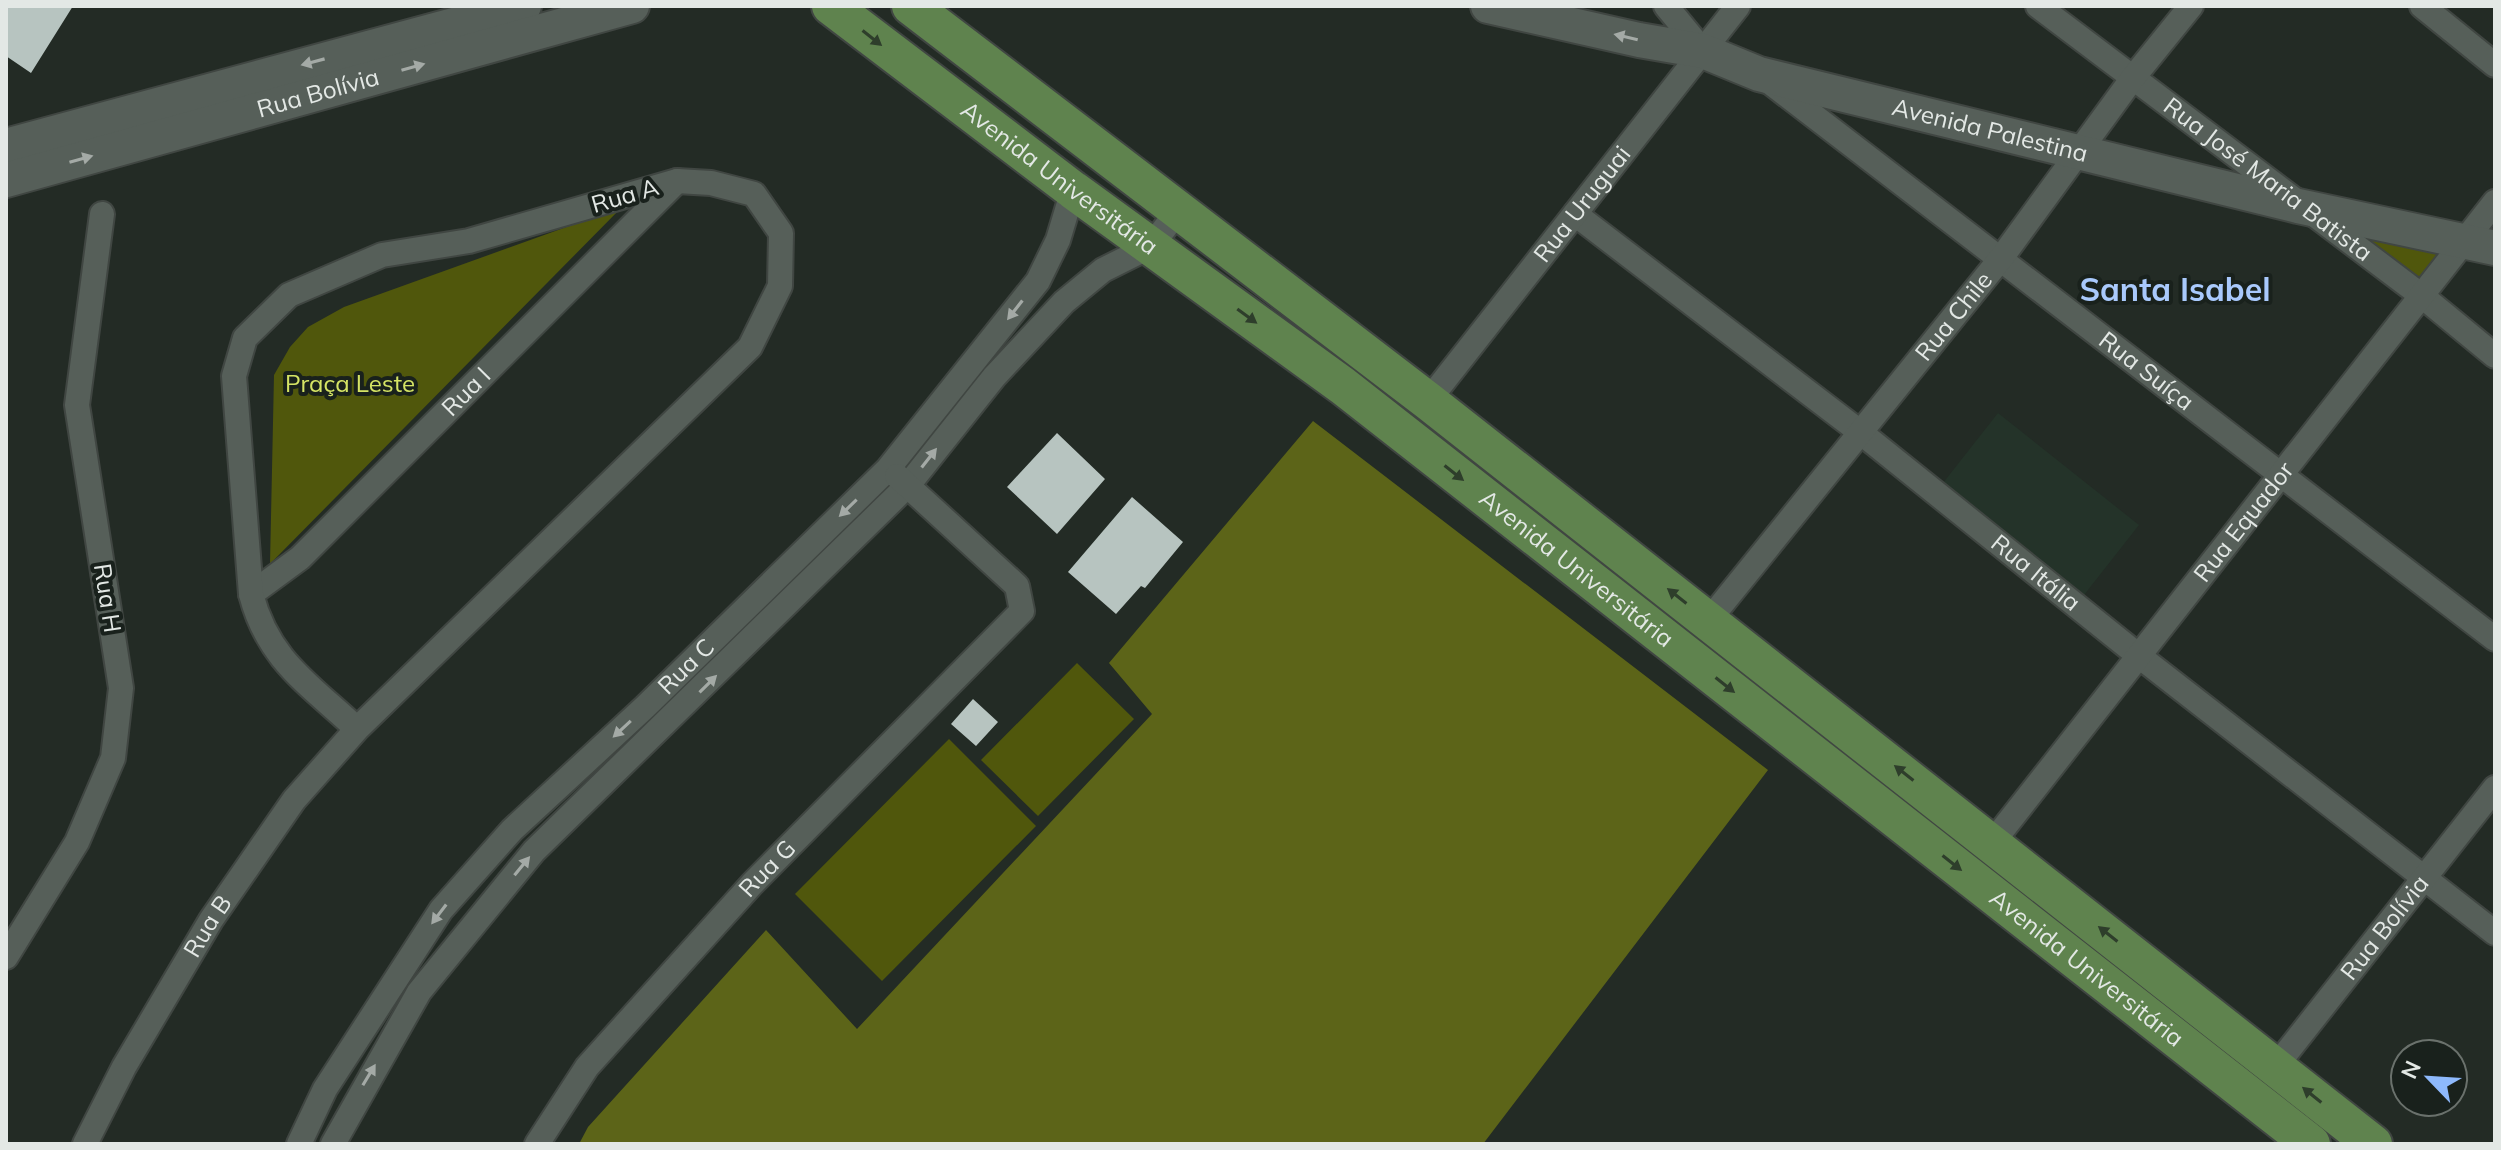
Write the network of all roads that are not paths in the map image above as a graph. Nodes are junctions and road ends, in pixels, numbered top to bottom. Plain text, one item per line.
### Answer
1 (524, 6) edge
2 (632, 6) edge
3 (831, 6) edge
4 (911, 6) edge
5 (1488, 6) edge
6 (1666, 6) edge
7 (1738, 6) edge
8 (2038, 6) edge
9 (2191, 6) edge
10 (2422, 6) edge
11 (945, 32) junction
12 (1703, 51) junction
13 (2495, 65) edge
14 (913, 71) junction
15 (1759, 74) junction
16 (2132, 79) junction
17 (6, 146) edge
18 (2081, 151) junction
19 (6, 180) edge
20 (677, 181) junction
21 (1073, 190) junction
22 (2495, 202) edge
23 (2298, 206) junction
24 (1178, 211) junction
25 (102, 214) dead end
26 (1575, 214) junction
27 (2480, 245) edge
28 (1151, 246) junction
29 (1238, 256) junction
30 (2002, 257) junction
31 (1038, 281) junction
32 (1212, 290) junction
33 (2422, 296) junction
34 (1064, 302) junction
35 (2495, 356) edge
36 (985, 368) junction
37 (1428, 401) junction
38 (952, 410) junction
39 (1860, 432) junction
40 (888, 469) junction
41 (2281, 473) junction
42 (909, 484) junction
43 (251, 594) junction
44 (1709, 620) junction
45 (2495, 639) edge
46 (2139, 656) junction
47 (645, 707) junction
48 (665, 727) junction
49 (357, 729) junction
50 (2495, 788) edge
51 (1992, 843) junction
52 (2424, 879) junction
53 (2495, 933) edge
54 (6, 957) edge
55 (395, 976) junction
56 (419, 992) junction
57 (2276, 1066) junction
58 (85, 1144) edge
59 (299, 1144) edge
60 (333, 1144) edge
61 (537, 1144) edge
62 (2311, 1144) edge
63 (2373, 1144) edge

1 -> 17 main road, Rua Bolívia
19 -> 2 main road, Rua Bolívia
3 -> 14 main road, Avenida Universitária
4 - 11 main road, Avenida Universitária
12 -> 5 main road, Avenida Palestina
6 - 12 street
7 - 12 street, Rua Uruguai
8 - 16 street, Rua José Maria Batista
9 - 16 street, Rua Chile
10 - 13 street
11 - 14 main road
11 - 24 main road, Avenida Universitária
12 - 15 main road, Avenida Palestina
12 - 26 street, Rua Uruguai
14 - 21 main road, Avenida Universitária
15 - 18 main road, Avenida Palestina
15 - 30 street, Rua Suíça
16 - 18 street, Rua Chile
16 - 23 street, Rua José Maria Batista
18 - 23 main road, Avenida Palestina
18 - 30 street, Rua Chile
20 - 43 street, Rua I
20 - 43 street, Rua A
20 - 49 street, Rua A
21 - 28 main road, Avenida Universitária
21 - 31 street, Rua C
22 - 27 street, Rua Equador
23 - 27 main road, Avenida Palestina
23 - 33 street, Rua José Maria Batista
24 - 28 street
24 - 29 main road, Avenida Universitária
25 - 54 street, Rua H
26 - 37 street, Rua Uruguai
26 - 39 street, Rua Itália
27 - 33 street, Rua Equador
28 - 32 main road, Avenida Universitária
28 - 34 street, Rua C
29 - 32 main road
29 - 37 main road, Avenida Universitária
30 - 39 street, Rua Chile
30 - 41 street, Rua Suíça
31 - 34 street
31 -> 36 street, Rua C
32 -> 62 main road, Avenida Universitária
33 - 35 street, Rua José Maria Batista
33 - 41 street, Rua Equador
34 - 36 street, Rua C
36 - 38 street, Rua C
44 -> 37 main road, Avenida Universitária
38 - 40 street, Rua C
42 -> 38 street, Rua C
39 - 44 street, Rua Chile
39 - 46 street, Rua Itália
40 - 42 street
40 -> 47 street, Rua C
41 - 45 street, Rua Suíça
41 - 46 street, Rua Equador
48 -> 42 street, Rua C
42 - 61 street, Rua G
43 - 49 street, Rua A
51 -> 44 main road, Avenida Universitária
46 - 51 street, Rua Equador
46 - 52 street, Rua Itália
47 - 48 street
47 -> 55 street, Rua C
56 -> 48 street, Rua C
49 - 58 street, Rua B
50 - 52 street, Rua Bolívia
57 -> 51 main road, Avenida Universitária
52 - 53 street, Rua Itália
52 - 57 street, Rua Bolívia
55 - 56 street
55 - 59 street, Rua C
60 -> 56 street, Rua C
63 -> 57 main road, Avenida Universitária

